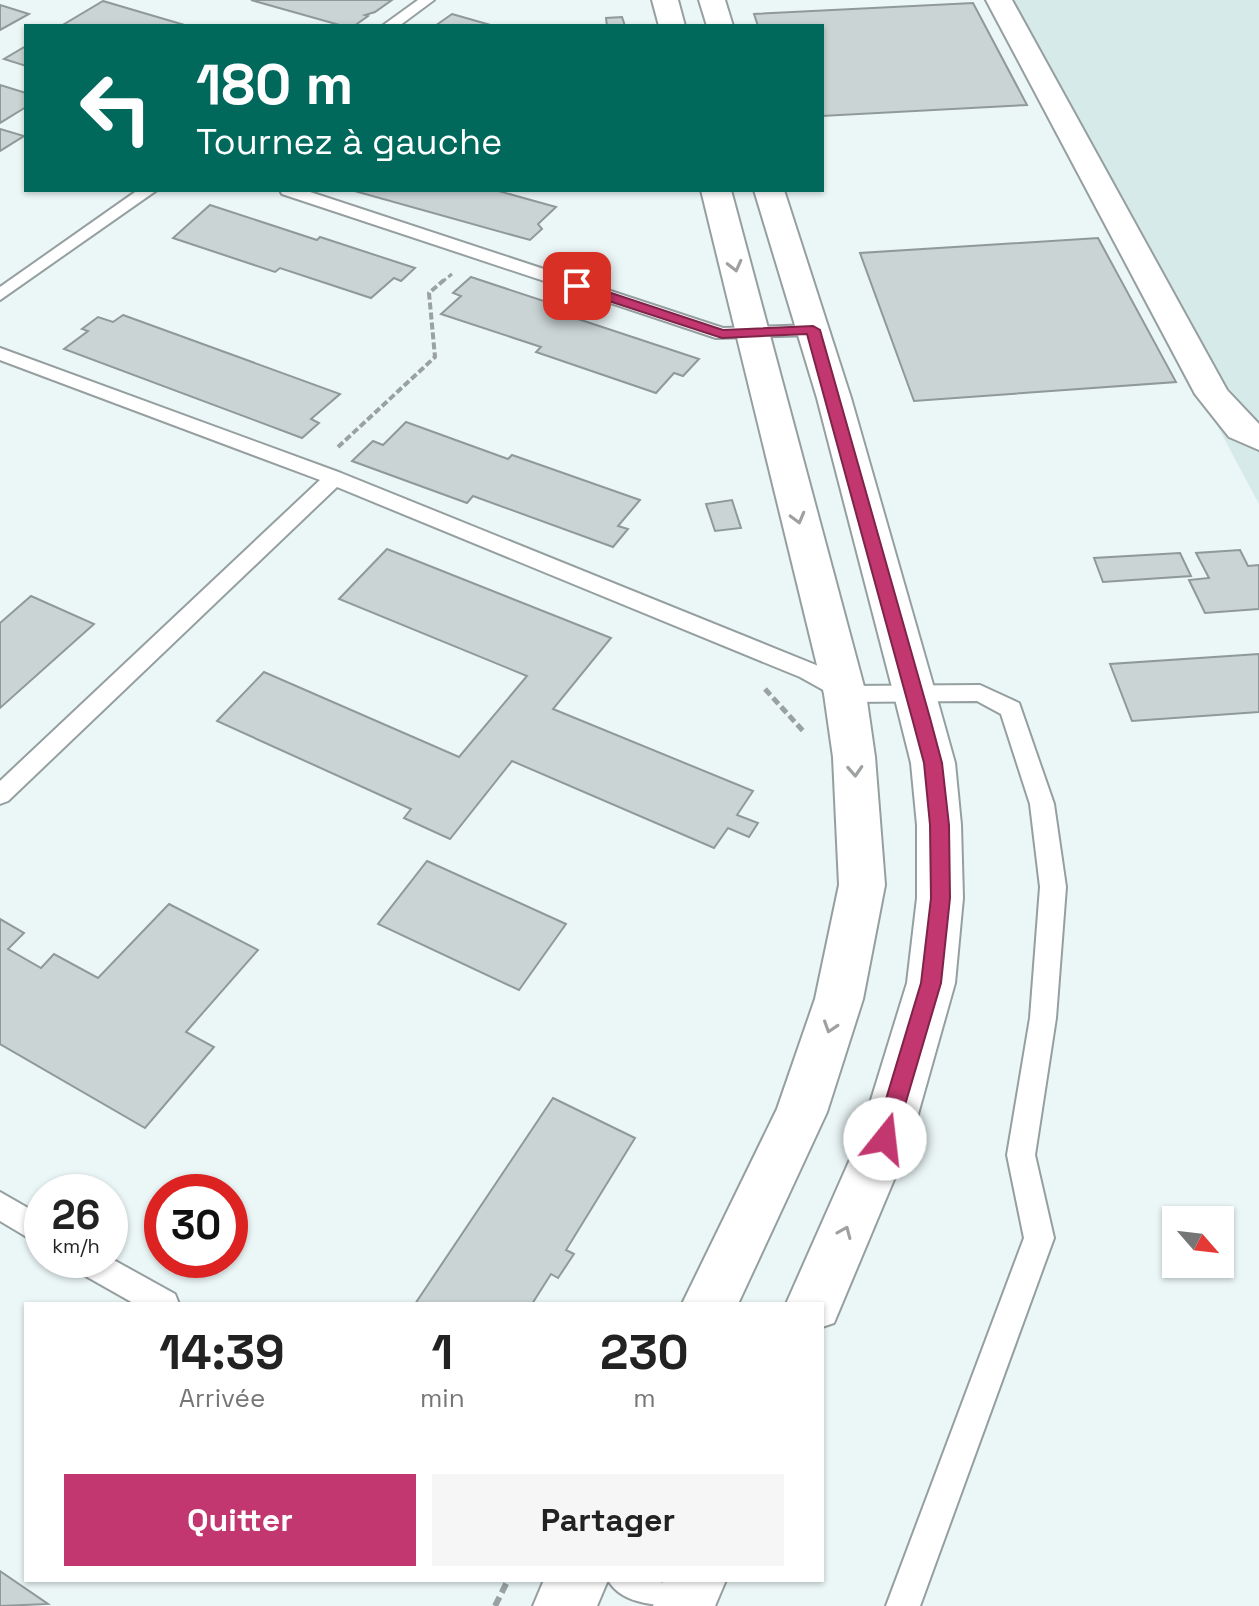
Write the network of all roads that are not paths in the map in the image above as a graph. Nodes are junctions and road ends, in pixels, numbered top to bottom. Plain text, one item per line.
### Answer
1 (427, 0) edge
2 (665, 0) edge
3 (712, 0) edge
4 (999, 0) edge
5 (392, 24) edge
6 (671, 24) edge
7 (719, 24) edge
8 (146, 192) edge
9 (294, 192) edge
10 (717, 192) edge
11 (770, 192) edge
12 (0, 295) edge
13 (813, 330) junction
14 (753, 333) junction
15 (0, 354) edge
16 (1259, 439) edge
17 (323, 474) junction
18 (845, 694) junction
19 (915, 695) junction
20 (0, 795) edge
21 (0, 1205) edge
22 (24, 1220) edge
23 (117, 1278) edge
24 (160, 1302) edge
25 (711, 1302) edge
26 (815, 1302) edge
27 (576, 1582) edge
28 (629, 1582) edge
29 (694, 1582) edge
30 (564, 1606) edge
31 (674, 1606) edge
32 (684, 1606) edge
33 (903, 1606) edge

1 - 5 lane
2 - 6 street
3 - 7 street
4 - 16 street
8 - 12 lane
9 - 14 lane
10 -> 14 street
11 - 13 street
13 - 14 lane
13 - 19 street
14 -> 18 street
15 - 17 lane
17 - 18 lane
17 - 20 lane
18 - 19 lane
18 -> 25 street
26 -> 19 street
19 - 33 lane
21 - 22 lane
23 - 24 lane
27 - 30 street
28 - 31 lane
29 - 32 street

